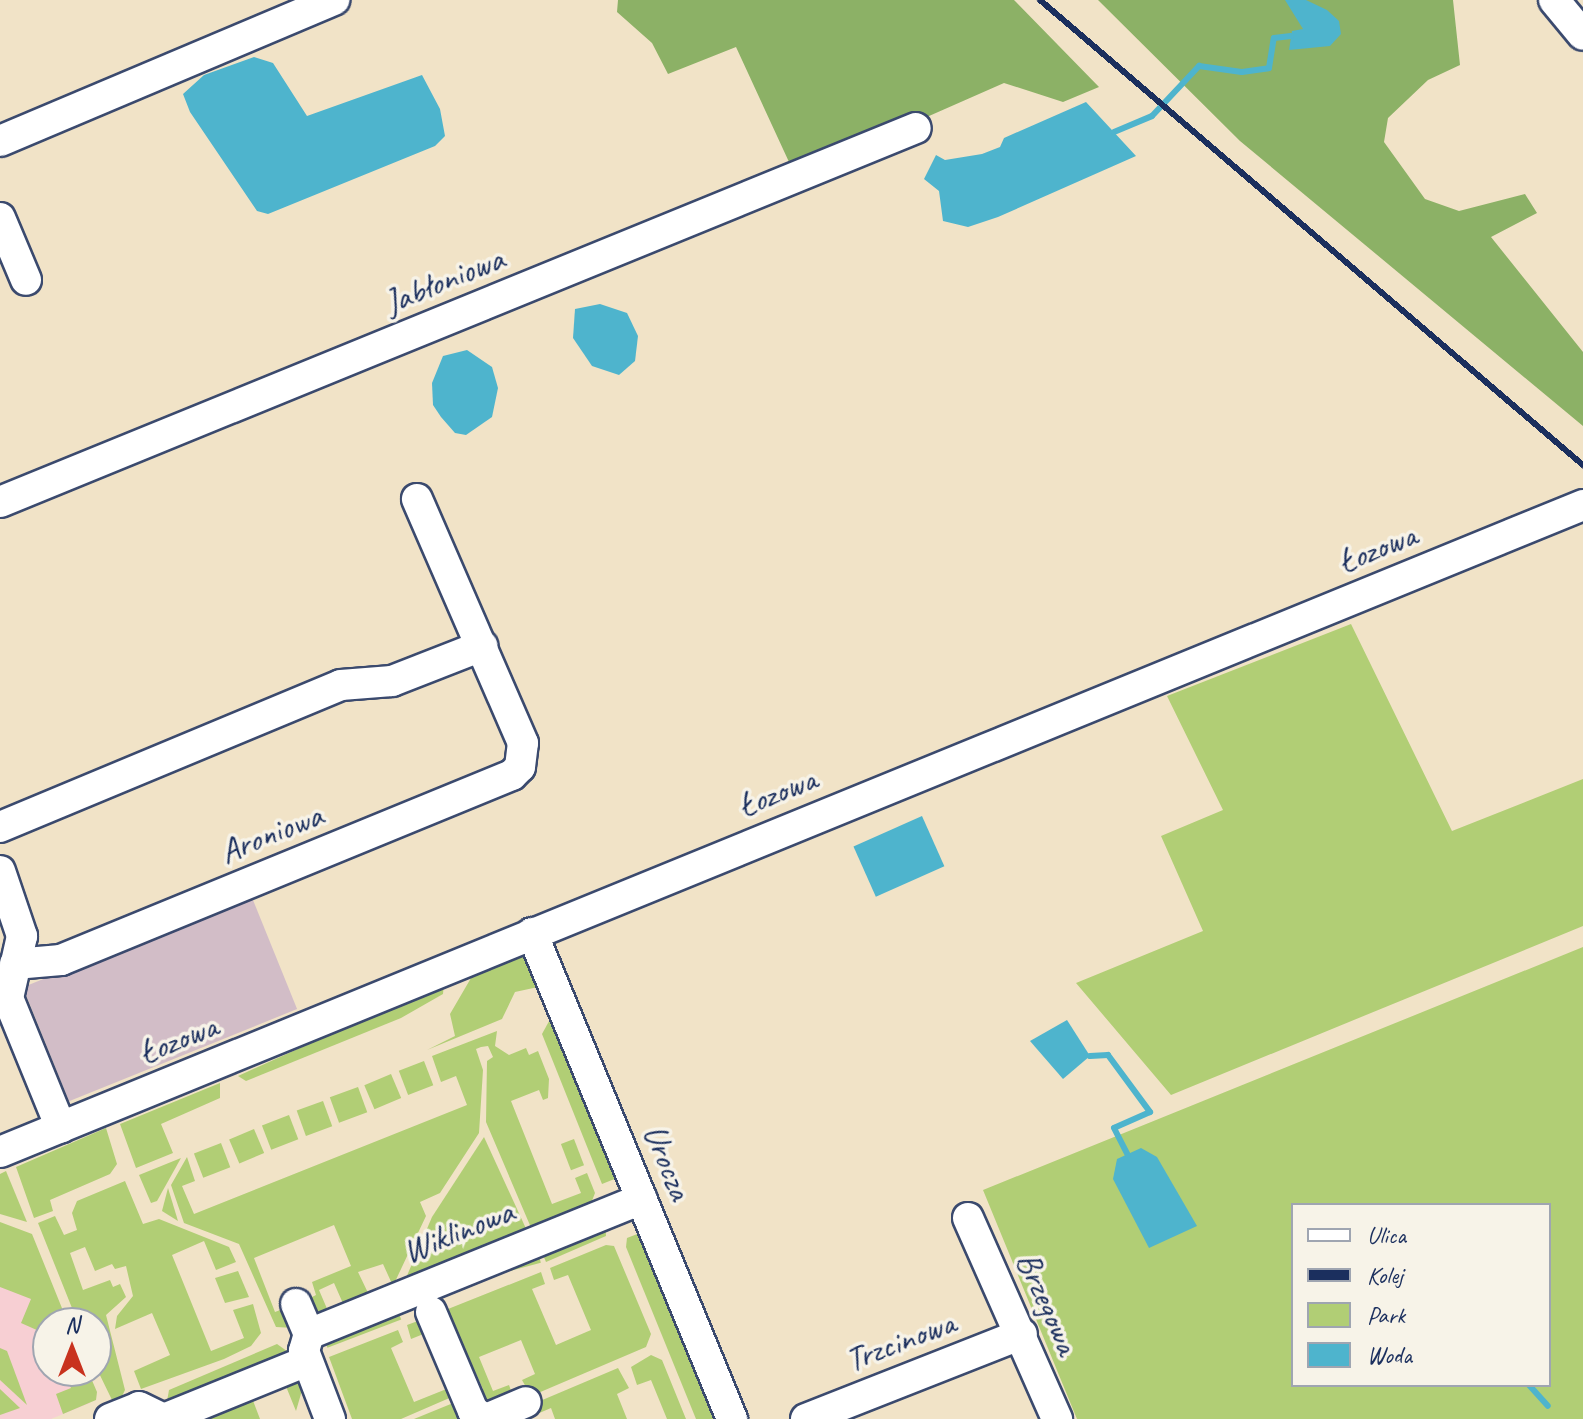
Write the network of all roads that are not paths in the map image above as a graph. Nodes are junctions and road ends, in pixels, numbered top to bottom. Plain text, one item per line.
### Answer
1 (334, 0) edge
2 (916, 128) dead end
3 (0, 141) edge
4 (0, 218) edge
5 (26, 280) dead end
6 (417, 499) dead end
7 (0, 502) edge
8 (1583, 505) edge
9 (482, 646) junction
10 (2, 825) edge
11 (0, 871) edge
12 (532, 933) junction
13 (15, 964) junction
14 (61, 1128) junction
15 (0, 1152) edge
16 (642, 1199) junction
17 (968, 1218) dead end
18 (296, 1304) dead end
19 (431, 1312) dead end
20 (1022, 1334) junction
21 (307, 1345) junction
22 (526, 1402) dead end
23 (110, 1419) edge
24 (164, 1419) edge
25 (330, 1419) edge
26 (486, 1419) edge
27 (732, 1419) edge
28 (806, 1419) edge
29 (1057, 1419) edge

1 - 3 street
2 - 7 street, Jabłoniowa
4 - 5 street
6 - 9 street, Aroniowa
8 - 12 street, Łozowa
9 - 10 street
9 - 13 street, Aroniowa
11 - 13 street
12 - 14 street, Łozowa
12 - 16 street, Urocza
13 - 14 street
14 - 15 street, Łozowa
16 - 21 street, Wiklinowa
16 - 27 street, Urocza
17 - 20 street, Brzegowa
18 - 21 street
19 - 26 street
20 - 28 street, Trzcinowa
20 - 29 street, Brzegowa
21 - 24 street, Wiklinowa
21 - 25 street
22 - 26 street
23 - 24 street, Wiklinowa

